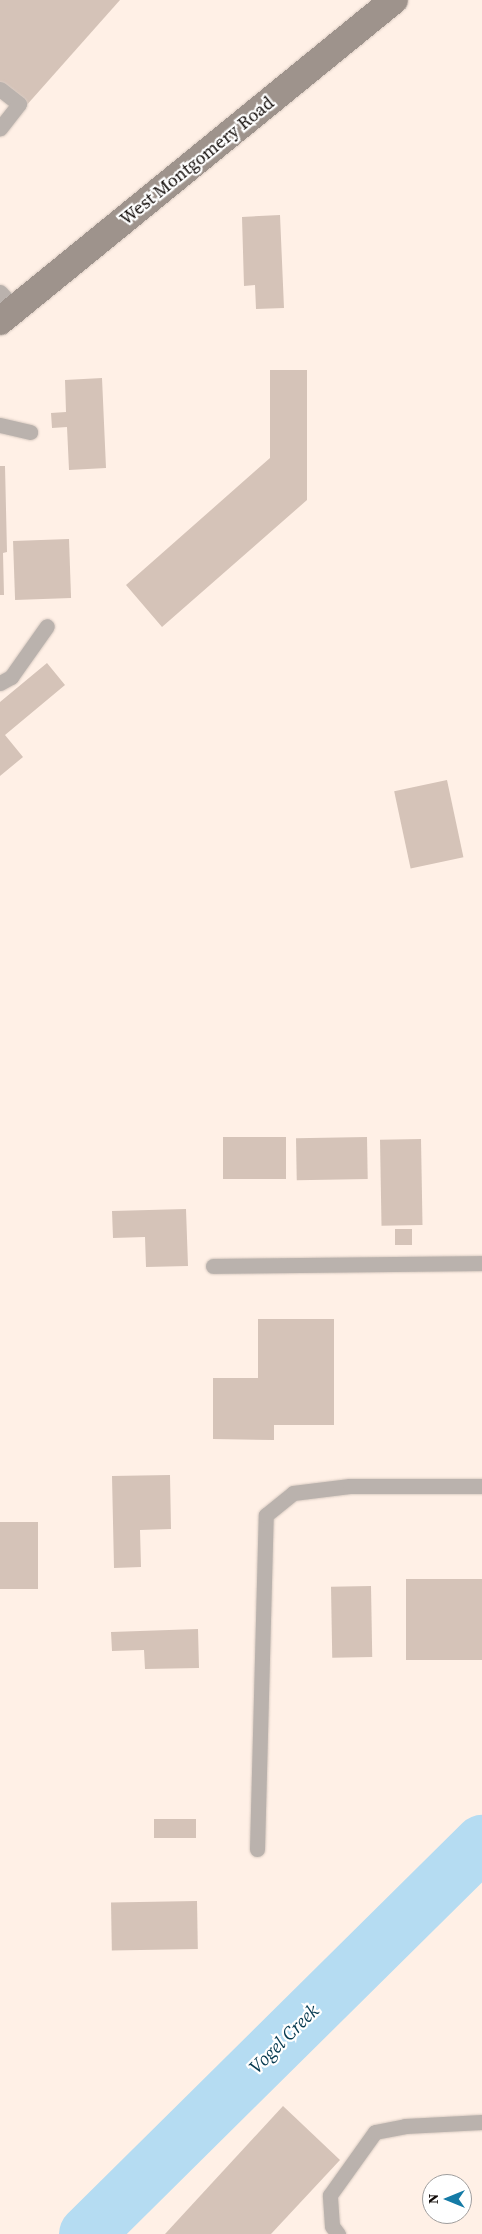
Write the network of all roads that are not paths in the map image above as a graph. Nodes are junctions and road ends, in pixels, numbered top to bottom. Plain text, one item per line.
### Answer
1 (394, 0) edge
2 (0, 89) edge
3 (0, 128) edge
4 (5, 307) edge
5 (0, 425) edge
6 (30, 432) dead end
7 (47, 626) dead end
8 (0, 683) edge
9 (482, 1263) edge
10 (213, 1266) dead end
11 (482, 1486) edge
12 (257, 1849) dead end
13 (482, 2122) edge
14 (338, 2234) edge

1 - 4 main road, West Montgomery Road
2 - 3 lane
5 - 6 lane
7 - 8 lane
9 - 10 lane
11 - 12 lane
13 - 14 lane

